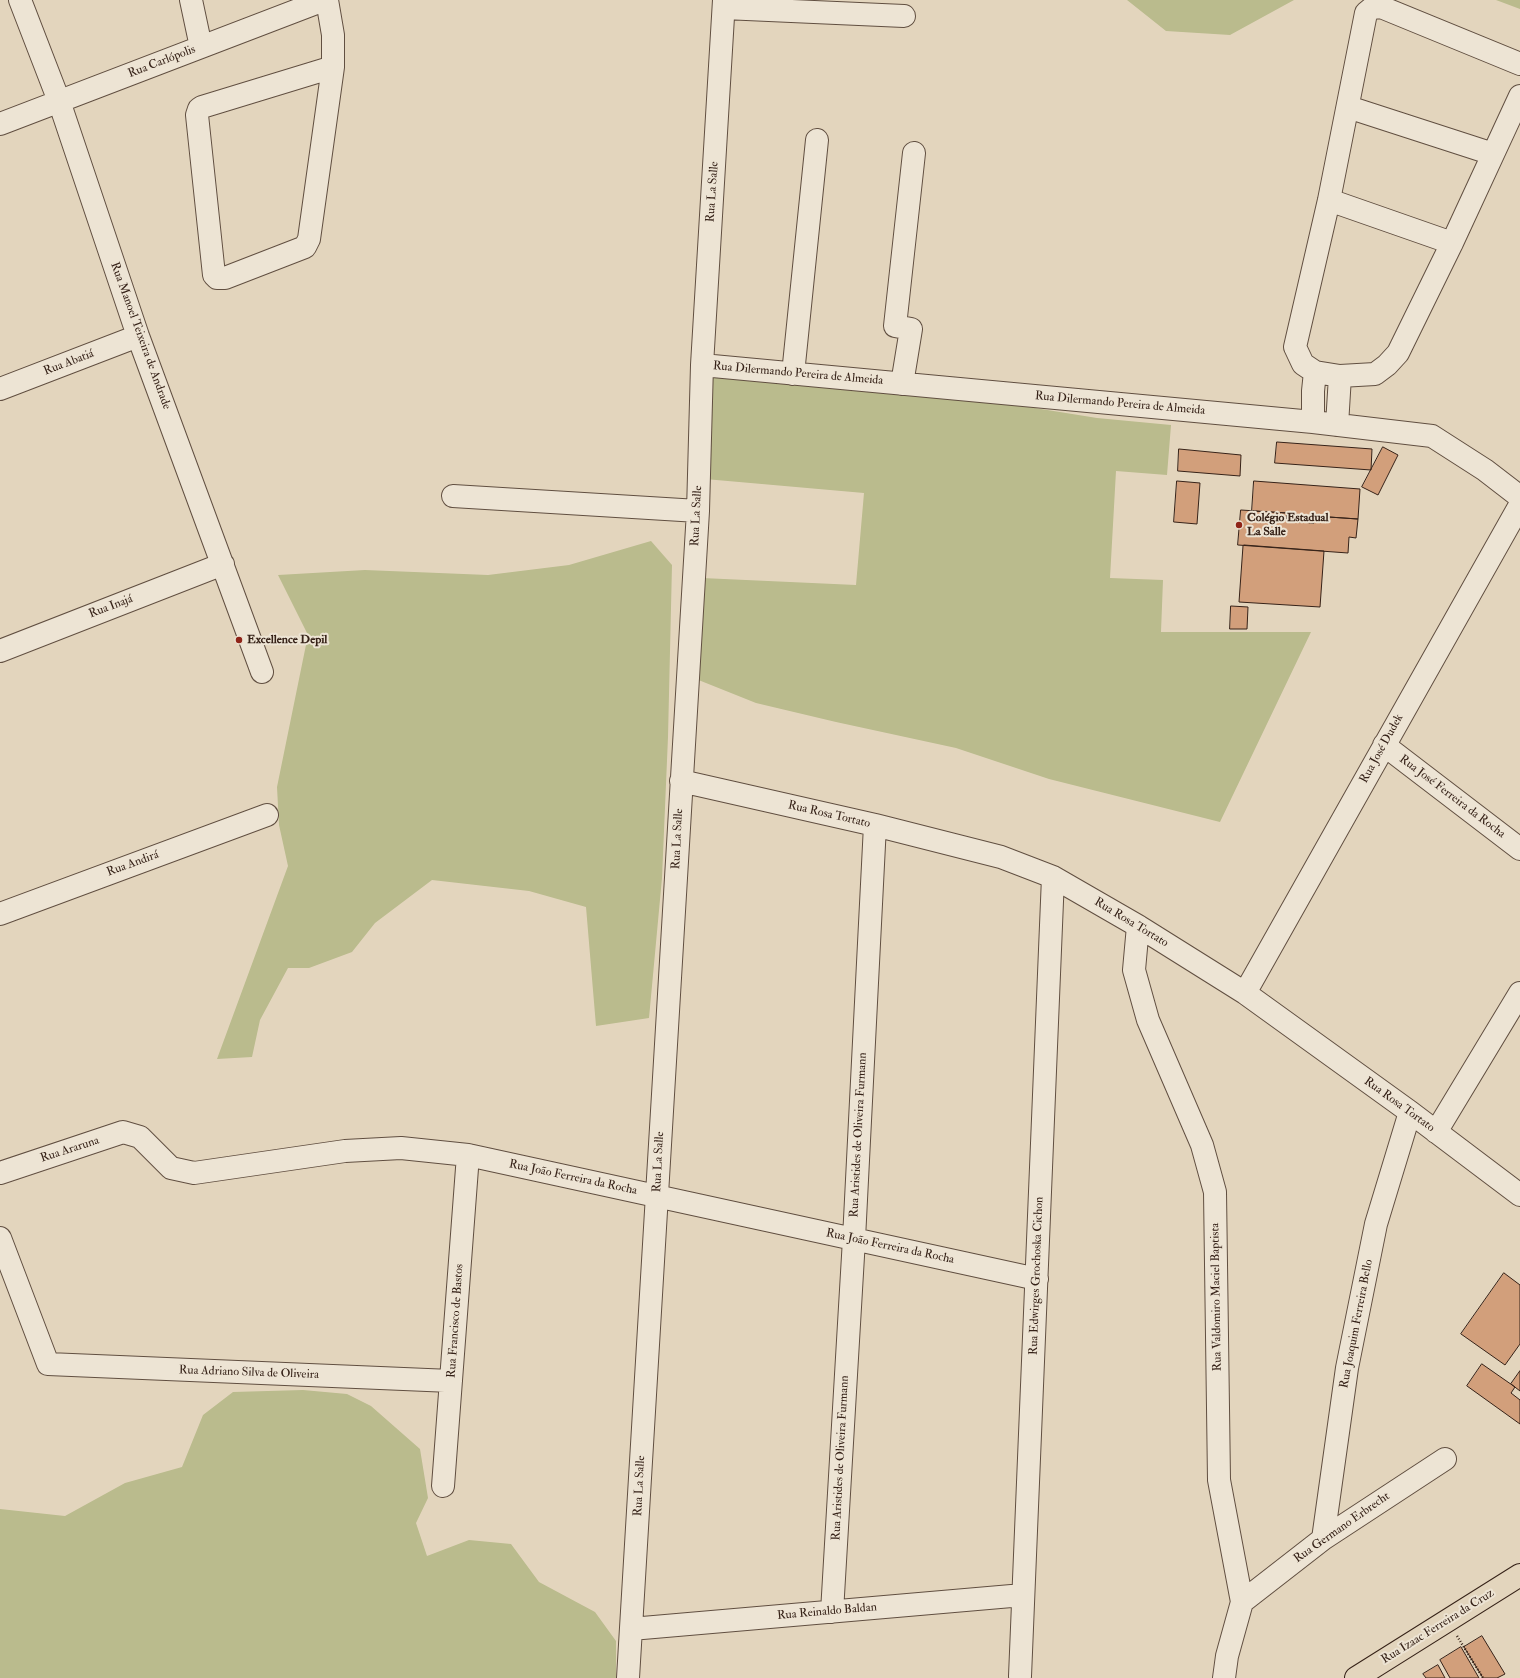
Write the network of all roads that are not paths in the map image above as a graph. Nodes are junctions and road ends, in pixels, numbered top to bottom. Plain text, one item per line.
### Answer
1 (20, 0) edge
2 (191, 0) edge
3 (324, 0) edge
4 (327, 0) edge
5 (724, 4) edge
6 (904, 16) dead end
7 (201, 47) junction
8 (1520, 64) edge
9 (333, 67) junction
10 (1520, 96) edge
11 (59, 101) junction
12 (1348, 107) junction
13 (0, 124) edge
14 (817, 140) dead end
15 (914, 153) dead end
16 (1493, 154) junction
17 (1329, 200) junction
18 (1452, 242) junction
19 (138, 336) junction
20 (702, 365) junction
21 (1315, 372) junction
22 (793, 374) junction
23 (1340, 376) junction
24 (902, 384) junction
25 (0, 389) edge
26 (1313, 422) junction
27 (1337, 425) junction
28 (453, 496) dead end
29 (1520, 497) edge
30 (1520, 505) edge
31 (698, 511) junction
32 (223, 564) junction
33 (0, 651) edge
34 (262, 672) dead end
35 (1384, 745) junction
36 (681, 781) junction
37 (267, 815) dead end
38 (875, 825) junction
39 (1520, 849) edge
40 (1053, 877) junction
41 (0, 914) edge
42 (1138, 926) junction
43 (1245, 993) junction
44 (1520, 993) edge
45 (1410, 1112) junction
46 (1436, 1132) junction
47 (140, 1137) joint
48 (468, 1155) junction
49 (0, 1173) edge
50 (657, 1196) junction
51 (1520, 1196) edge
52 (0, 1238) edge
53 (854, 1239) junction
54 (1037, 1279) junction
55 (451, 1381) junction
56 (1445, 1459) dead end
57 (443, 1486) dead end
58 (1323, 1539) junction
59 (1520, 1575) edge
60 (1023, 1595) junction
61 (1242, 1602) junction
62 (832, 1612) junction
63 (631, 1629) junction
64 (1020, 1676) dead end
65 (628, 1678) edge
66 (1224, 1678) edge
67 (1356, 1678) edge

1 - 11 street, Rua Manoel Teixeira de Andrade
2 - 7 street
3 - 7 street, Rua Carlópolis
4 - 9 street
5 - 6 street
5 - 20 street, Rua La Salle
7 - 11 street, Rua Carlópolis
8 - 12 street
9 - 9 street
10 - 16 street
11 - 13 street, Rua Carlópolis
11 - 19 street, Rua Manoel Teixeira de Andrade
12 - 16 street
12 - 17 street
14 - 22 street
15 - 24 street
16 - 18 street
17 - 18 street
17 - 21 street
18 - 23 street
19 - 25 street, Rua Abatiá
19 - 32 street, Rua Manoel Teixeira de Andrade
20 - 22 street, Rua Dilermando Pereira de Almeida
20 - 31 street, Rua La Salle
21 - 23 street
21 - 26 street
22 - 24 street, Rua Dilermando Pereira de Almeida
23 - 27 street
24 - 26 street, Rua Dilermando Pereira de Almeida
26 - 27 street, Rua Dilermando Pereira de Almeida
27 - 29 street, Rua Dilermando Pereira de Almeida
28 - 31 street
30 - 35 street, Rua José Dudek
31 - 36 street, Rua La Salle
32 - 33 street, Rua Inajá
32 - 34 street, Rua Manoel Teixeira de Andrade
35 - 39 street, Rua José Ferreira da Rocha
35 - 43 street, Rua José Dudek
36 - 38 street, Rua Rosa Tortato
36 - 50 street, Rua La Salle
37 - 41 street, Rua Andirá
38 - 40 street, Rua Rosa Tortato
38 - 53 street, Rua Aristides de Oliveira Furmann
40 - 42 street, Rua Rosa Tortato
40 - 54 street, Rua Edwirges Grochoska Cichon
42 - 43 street, Rua Rosa Tortato
42 - 61 street, Rua Valdomiro Maciel Baptista
43 - 45 street, Rua Rosa Tortato
44 - 46 street
45 - 46 street, Rua Rosa Tortato
45 - 58 street, Rua Joaquim Ferreira Bello
46 - 51 street, Rua Rosa Tortato
47 - 48 street, Rua João Ferreira da Rocha
47 - 49 street, Rua Araruna
48 - 50 street, Rua João Ferreira da Rocha
48 - 55 street, Rua Francisco de Bastos
50 - 53 street, Rua João Ferreira da Rocha
50 - 63 street, Rua La Salle
52 - 55 street, Rua Adriano Silva de Oliveira
53 - 54 street, Rua João Ferreira da Rocha
53 - 62 street, Rua Aristides de Oliveira Furmann
54 - 60 street, Rua Edwirges Grochoska Cichon
55 - 57 street, Rua Francisco de Bastos
56 - 58 street, Rua Germano Erbrecht
58 - 61 street, Rua Germano Erbrecht
59 - 67 main road, Rua Izaac Ferreira da Cruz
60 - 62 street, Rua Reinaldo Baldan
60 - 64 street, Rua Edwirges Grochoska Cichon
61 - 66 street, Rua Valdomiro Maciel Baptista
62 - 63 street, Rua Reinaldo Baldan
63 - 65 street, Rua La Salle

